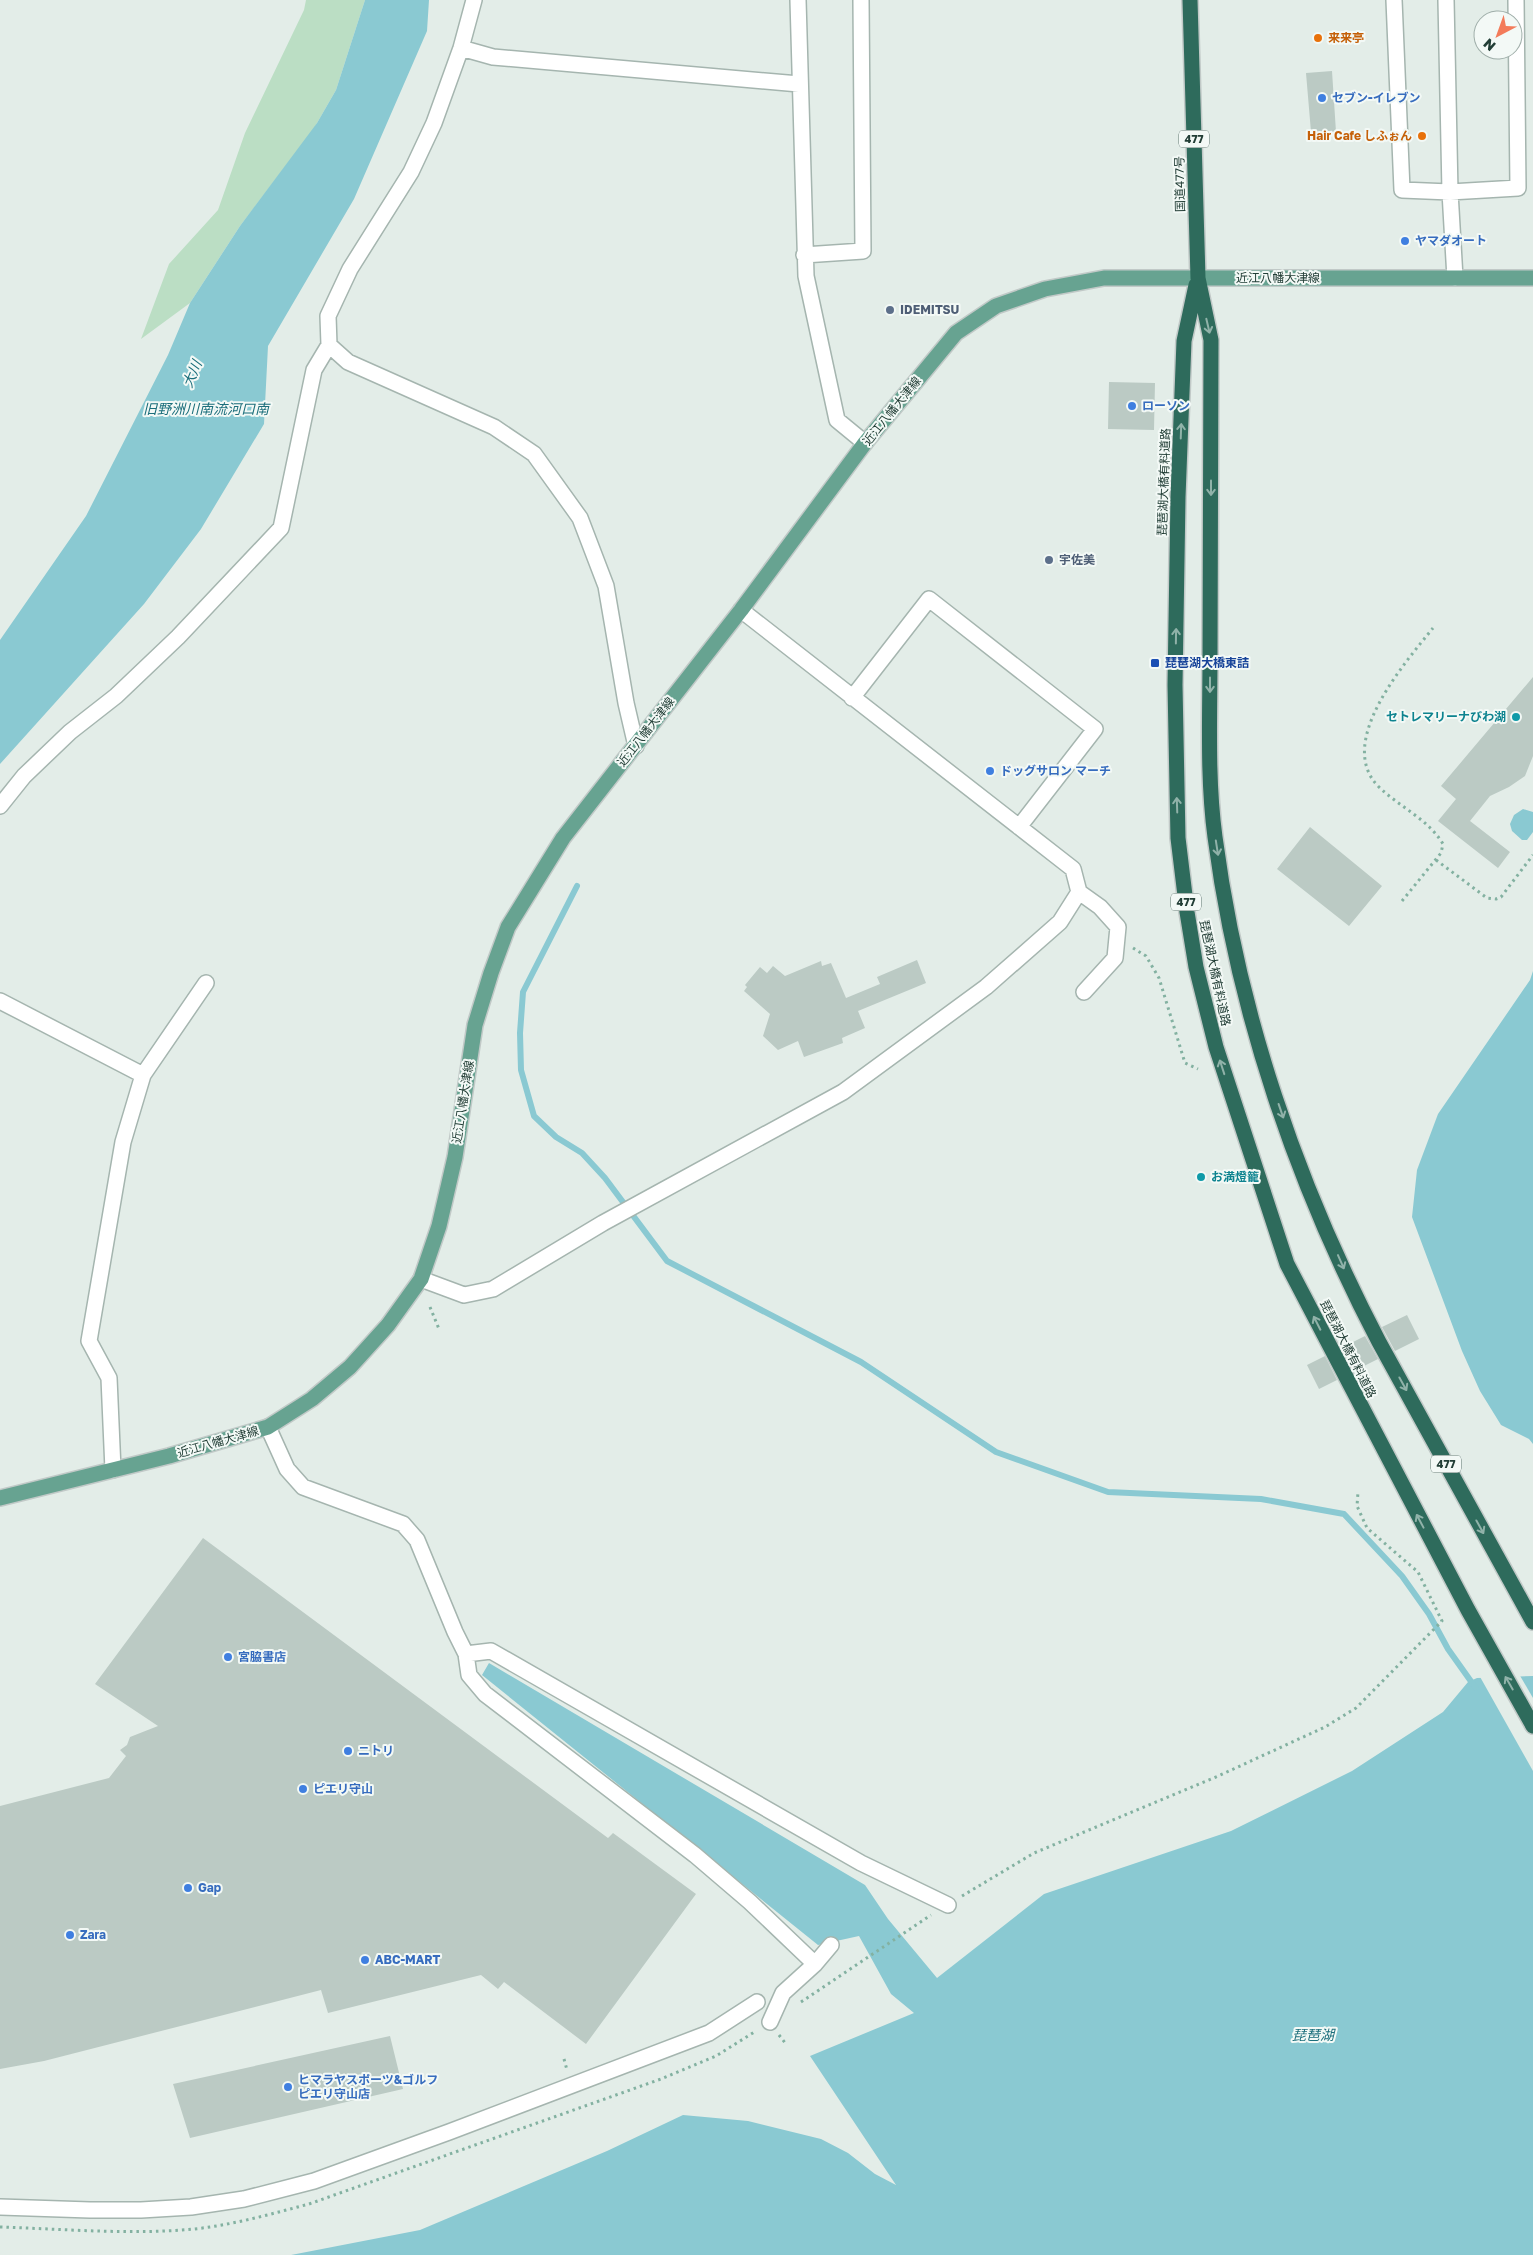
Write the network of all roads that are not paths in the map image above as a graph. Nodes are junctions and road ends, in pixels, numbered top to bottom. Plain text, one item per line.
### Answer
1 (474, 0) edge
2 (798, 0) edge
3 (861, 0) edge
4 (1190, 0) edge
5 (1394, 0) edge
6 (1446, 0) edge
7 (1516, 0) edge
8 (460, 48) junction
9 (799, 84) junction
10 (1450, 192) junction
11 (804, 255) junction
12 (1198, 278) junction
13 (1455, 278) junction
14 (1533, 278) edge
15 (329, 345) junction
16 (865, 444) junction
17 (741, 610) junction
18 (852, 698) junction
19 (636, 746) junction
20 (0, 806) edge
21 (1020, 827) junction
22 (1078, 892) junction
23 (206, 983) dead end
24 (1084, 992) dead end
25 (0, 1001) edge
26 (143, 1075) junction
27 (421, 1279) junction
28 (268, 1427) junction
29 (113, 1470) junction
30 (0, 1498) edge
31 (1533, 1622) edge
32 (466, 1654) junction
33 (1533, 1726) edge
34 (948, 1905) dead end
35 (831, 1945) dead end
36 (815, 1964) junction
37 (757, 2002) dead end
38 (770, 2022) dead end
39 (0, 2207) edge

1 - 8 street
2 - 9 street
3 - 11 street
4 - 12 highway, 国道477号 / 477
5 - 10 street
6 - 10 street
7 - 10 street
8 - 9 street
8 - 15 street
9 - 11 street
10 - 13 street
11 - 16 street
12 - 13 main road, 近江八幡大津線
12 - 16 main road, 近江八幡大津線
12 -> 31 highway, 琵琶湖大橋有料道路 / 477
33 -> 12 highway, 琵琶湖大橋有料道路 / 477
13 - 14 main road, 近江八幡大津線
15 - 19 street
15 - 20 street
16 - 17 main road, 近江八幡大津線
17 - 18 street
17 - 19 main road, 近江八幡大津線
18 - 21 street
18 - 21 street
19 - 27 main road, 近江八幡大津線
21 - 22 street
22 - 24 street
22 - 27 street
23 - 26 street
25 - 26 street
26 - 29 street
27 - 28 main road, 近江八幡大津線
28 - 29 main road, 近江八幡大津線
28 - 32 street
29 - 30 main road, 近江八幡大津線
32 - 34 street
32 - 36 street
35 - 36 street
36 - 38 street
37 - 39 street

